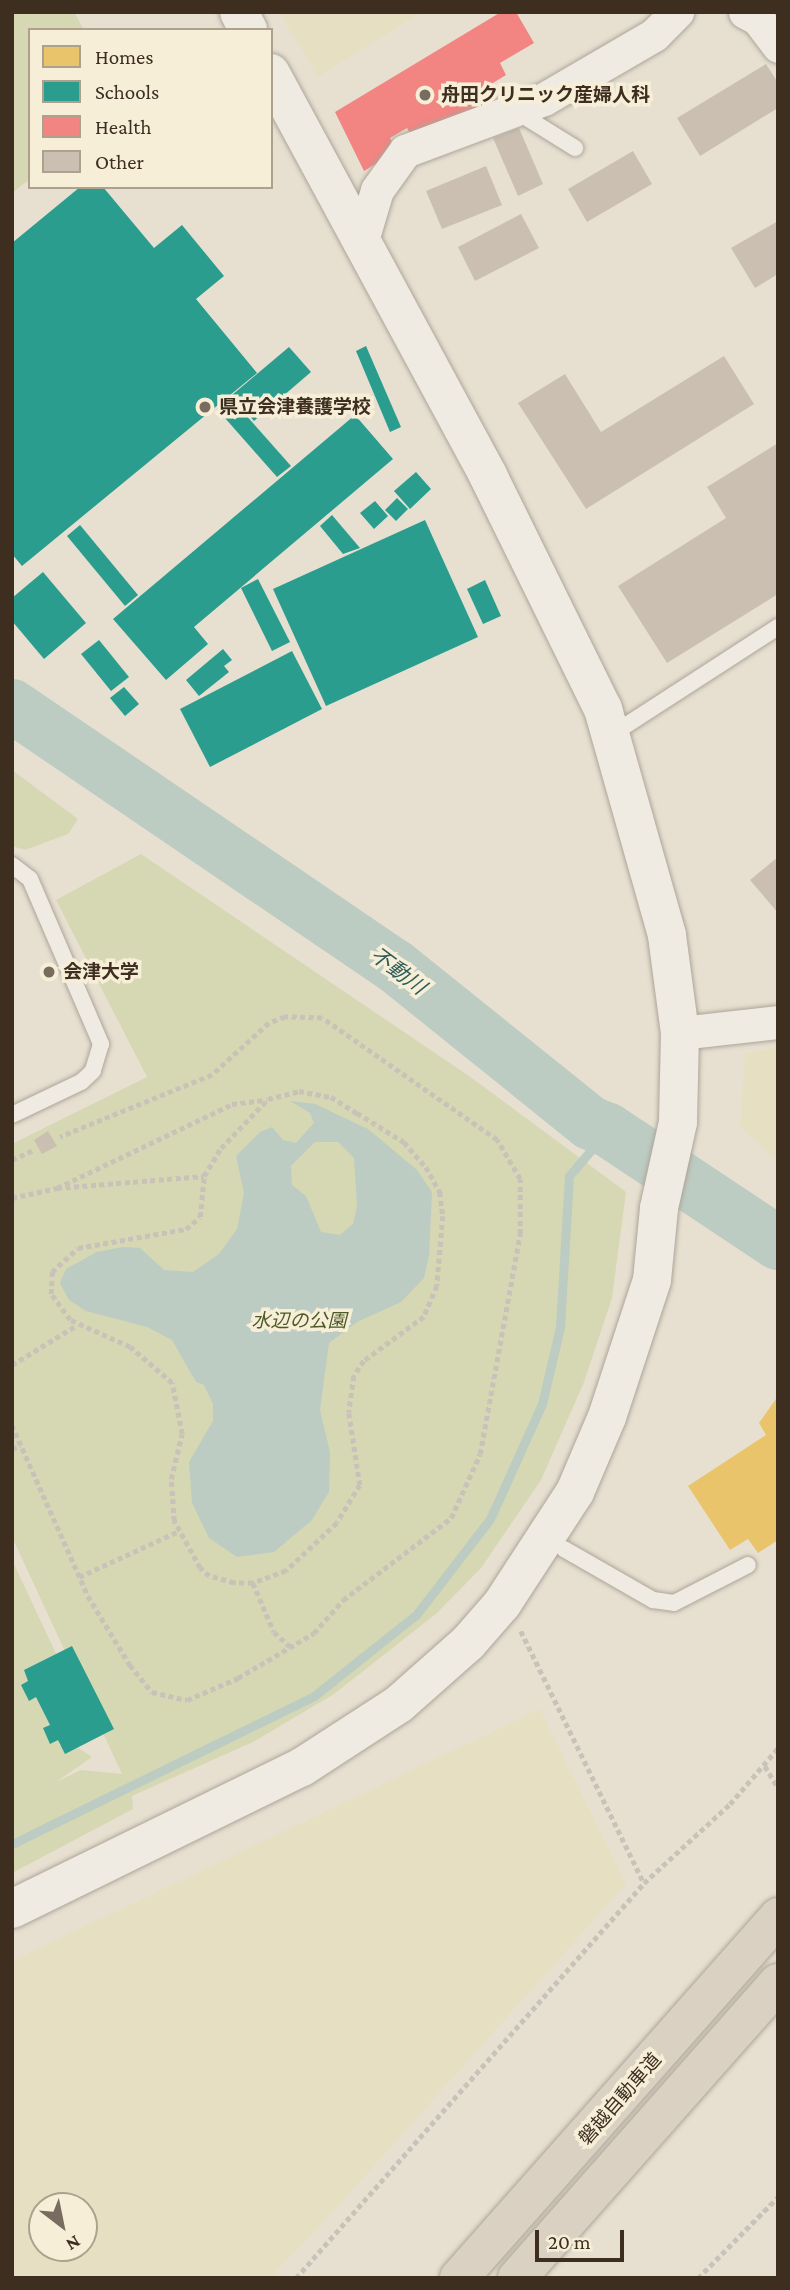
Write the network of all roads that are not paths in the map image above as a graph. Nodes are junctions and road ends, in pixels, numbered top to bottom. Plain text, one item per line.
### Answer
1 (239, 12) edge
2 (677, 12) edge
3 (745, 12) edge
4 (247, 28) edge
5 (778, 46) edge
6 (273, 77) edge
7 (514, 110) junction
8 (575, 148) dead end
9 (363, 237) junction
10 (778, 627) edge
11 (611, 735) junction
12 (12, 865) edge
13 (778, 1022) edge
14 (680, 1033) junction
15 (12, 1115) edge
16 (564, 1549) dead end
17 (748, 1565) dead end
18 (12, 1909) edge
19 (778, 1917) edge
20 (778, 1983) edge
21 (459, 2278) edge
22 (517, 2278) edge

1 - 4 street
2 - 7 street
3 - 5 street
6 - 9 street
7 - 8 lane
7 - 9 street
9 - 11 street
10 - 11 lane
11 - 14 street
12 - 15 lane
13 - 14 street
14 - 18 street
16 - 17 lane
19 - 21 highway, 磐越自動車道
20 - 22 highway

